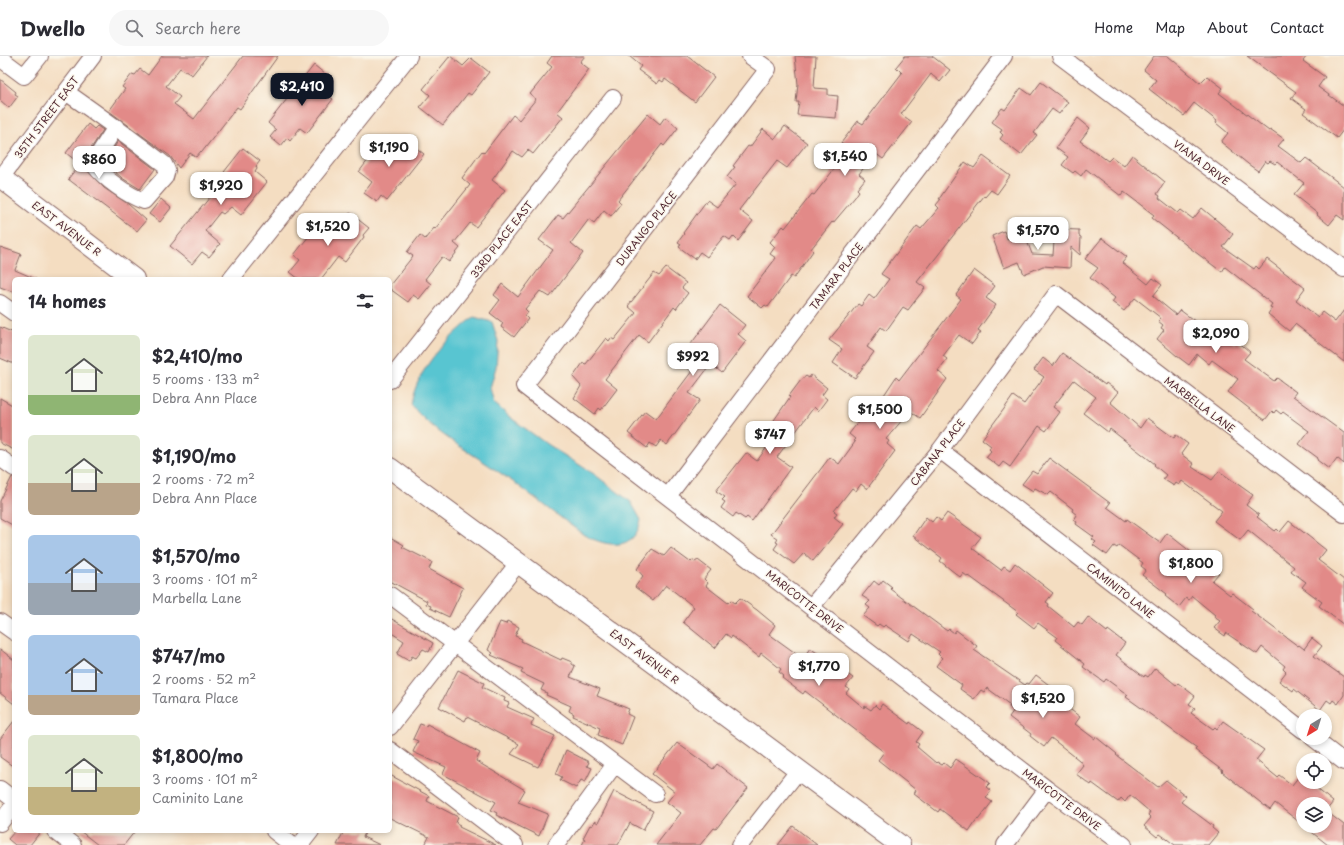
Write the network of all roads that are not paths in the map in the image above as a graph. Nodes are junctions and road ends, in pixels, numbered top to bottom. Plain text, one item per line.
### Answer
1 (40, 56) edge
2 (93, 56) edge
3 (409, 56) edge
4 (750, 56) edge
5 (1004, 56) edge
6 (1060, 56) edge
7 (0, 58) edge
8 (66, 92) junction
9 (613, 98) dead end
10 (116, 127) junction
11 (0, 178) edge
12 (1344, 269) edge
13 (131, 277) edge
14 (233, 277) edge
15 (1056, 294) joint
16 (0, 302) edge
17 (12, 311) edge
18 (392, 377) edge
19 (524, 386) joint
20 (940, 450) junction
21 (0, 458) edge
22 (12, 467) edge
23 (392, 469) edge
24 (668, 496) junction
25 (1344, 514) edge
26 (519, 562) junction
27 (392, 596) edge
28 (812, 606) junction
29 (0, 622) edge
30 (12, 631) edge
31 (455, 643) junction
32 (392, 725) edge
33 (1296, 725) edge
34 (1322, 745) edge
35 (392, 752) edge
36 (1344, 762) edge
37 (615, 764) junction
38 (799, 770) junction
39 (1048, 788) junction
40 (0, 789) edge
41 (654, 794) dead end
42 (12, 798) edge
43 (12, 808) edge
44 (0, 824) edge
45 (58, 833) edge
46 (277, 833) edge
47 (309, 833) edge
48 (73, 845) edge
49 (292, 845) edge
50 (300, 845) edge
51 (515, 845) edge
52 (556, 845) edge
53 (740, 845) edge
54 (900, 845) edge
55 (1005, 845) edge
56 (1124, 845) edge

1 - 7 street
2 - 8 street, 35TH STREET EAST
3 - 14 street
4 - 19 street, DURANGO PLACE
5 - 24 street, TAMARA PLACE
6 - 12 street, VIANA DRIVE
8 - 10 street
8 - 11 street, 35TH STREET EAST
9 - 18 street, 33RD PLACE EAST
10 - 10 street
11 - 13 main road, EAST AVENUE R
15 - 20 street, CABANA PLACE
15 - 25 street, MARBELLA LANE
16 - 17 street
19 - 24 street, MARICOTTE DRIVE
20 - 28 street, CABANA PLACE
20 - 33 street, CAMINITO LANE
21 - 22 street
23 - 26 main road, EAST AVENUE R
24 - 28 street, MARICOTTE DRIVE
26 - 31 street
26 - 38 main road, EAST AVENUE R
27 - 31 street
28 - 39 street, MARICOTTE DRIVE
29 - 30 street
31 - 32 street
31 - 37 street
34 - 36 street
35 - 51 street
37 - 41 street
37 - 52 street
38 - 53 street
38 - 54 main road, EAST AVENUE R
39 - 55 street
39 - 56 street, MARICOTTE DRIVE
40 - 42 street
43 - 44 street
45 - 48 street
46 - 49 street
47 - 50 street

